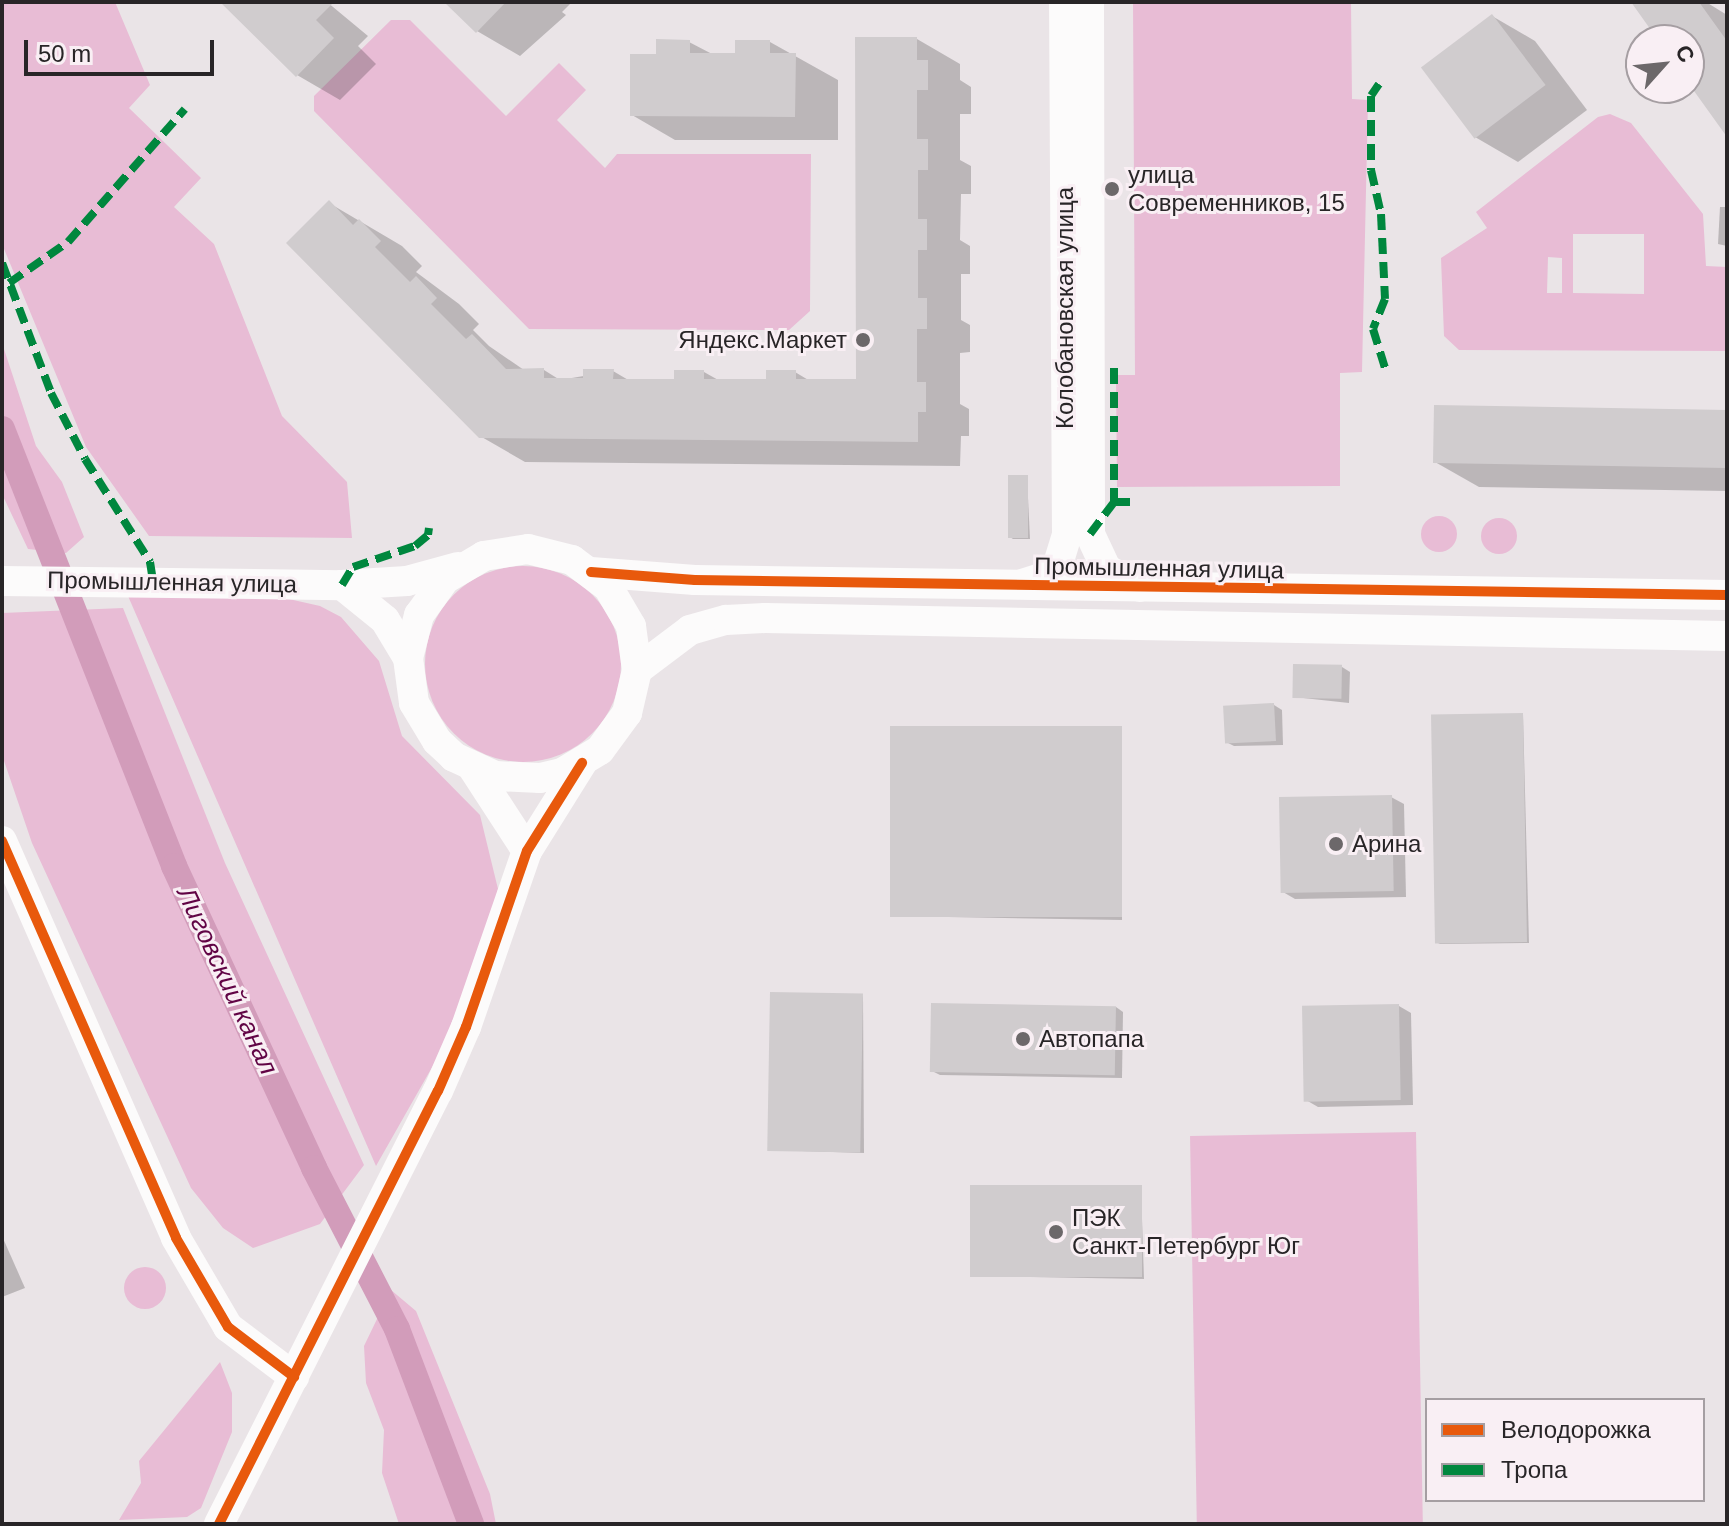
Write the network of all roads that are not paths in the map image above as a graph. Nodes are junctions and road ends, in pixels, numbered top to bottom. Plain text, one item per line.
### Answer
1 (1064, 2) edge
2 (1089, 2) edge
3 (463, 565) junction
4 (591, 572) junction
5 (2, 581) edge
6 (342, 585) junction
7 (1016, 586) junction
8 (1142, 588) junction
9 (1727, 595) edge
10 (1727, 636) edge
11 (408, 658) junction
12 (637, 670) junction
13 (582, 763) junction
14 (473, 768) junction
15 (2, 841) edge
16 (527, 851) junction
17 (294, 1377) junction
18 (219, 1524) edge

1 - 7 street, Колобановская улица
2 - 8 street, Колобановская улица
3 - 4 street
3 - 6 street, Промышленная улица
3 - 11 street
4 - 7 street, Промышленная улица
4 - 12 street
5 - 6 street, Промышленная улица
6 - 11 street
7 - 8 street, Промышленная улица
8 - 9 street, Промышленная улица
10 - 12 street
11 - 14 street
12 - 13 street
13 - 14 street
13 - 16 street
14 - 16 street
15 - 17 street
16 - 17 street
17 - 18 street

